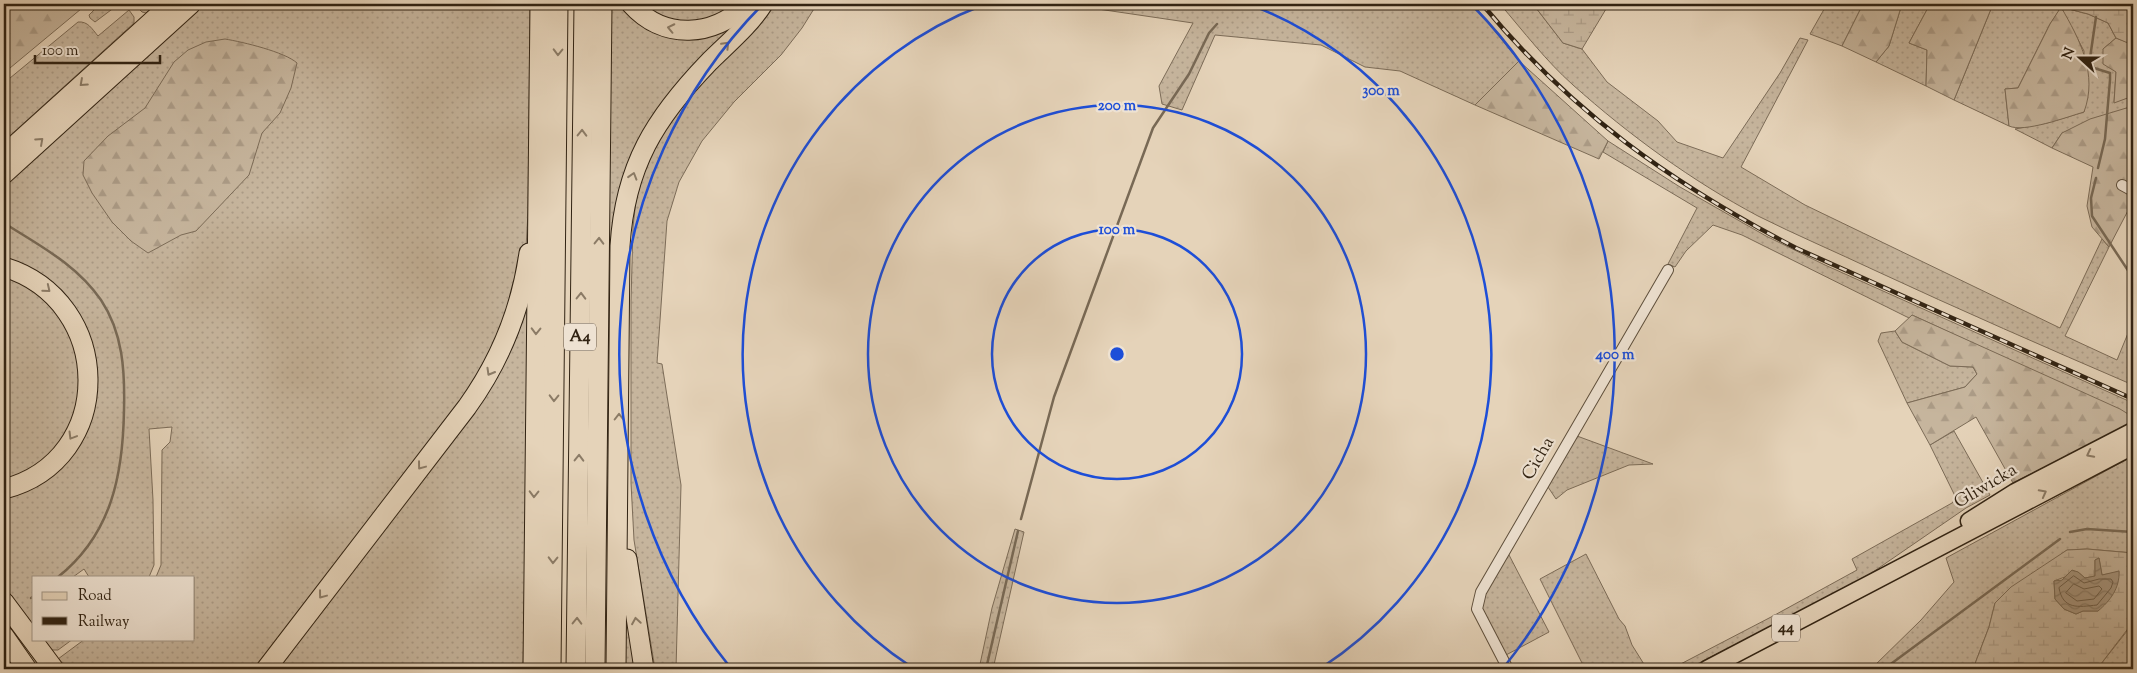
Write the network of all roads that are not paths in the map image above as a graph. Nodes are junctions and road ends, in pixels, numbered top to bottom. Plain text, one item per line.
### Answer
1 (171, 4) edge
2 (191, 4) edge
3 (540, 4) edge
4 (558, 4) edge
5 (584, 4) edge
6 (602, 4) edge
7 (631, 4) edge
8 (747, 4) edge
9 (763, 4) edge
10 (4, 155) edge
11 (4, 174) edge
12 (538, 177) junction
13 (2122, 185) dead end
14 (2133, 192) edge
15 (4, 267) edge
16 (1668, 270) dead end
17 (2133, 431) edge
18 (2133, 446) edge
19 (619, 483) junction
20 (4, 489) edge
21 (1866, 587) junction
22 (4, 602) edge
23 (4, 636) edge
24 (32, 640) edge
25 (32, 640) edge
26 (595, 665) edge
27 (27, 669) edge
28 (54, 669) edge
29 (266, 669) edge
30 (533, 669) edge
31 (552, 669) edge
32 (576, 669) edge
33 (616, 669) edge
34 (644, 669) edge
35 (1508, 669) edge
36 (1707, 669) edge

1 -> 10 highway
11 -> 2 highway
3 - 12 highway
4 -> 31 highway, A4
32 -> 5 highway, A4
26 -> 6 highway
8 -> 7 highway
19 -> 9 highway
12 -> 29 highway
12 -> 30 highway
13 - 14 street
15 -> 20 highway
16 - 35 street, Cicha
17 -> 21 main road, Gliwicka / 44
21 -> 18 main road, Gliwicka / 44
19 - 33 highway
34 -> 19 highway
21 - 36 main road, Gliwicka / 44
22 - 25 highway
23 - 27 highway
24 - 28 highway

